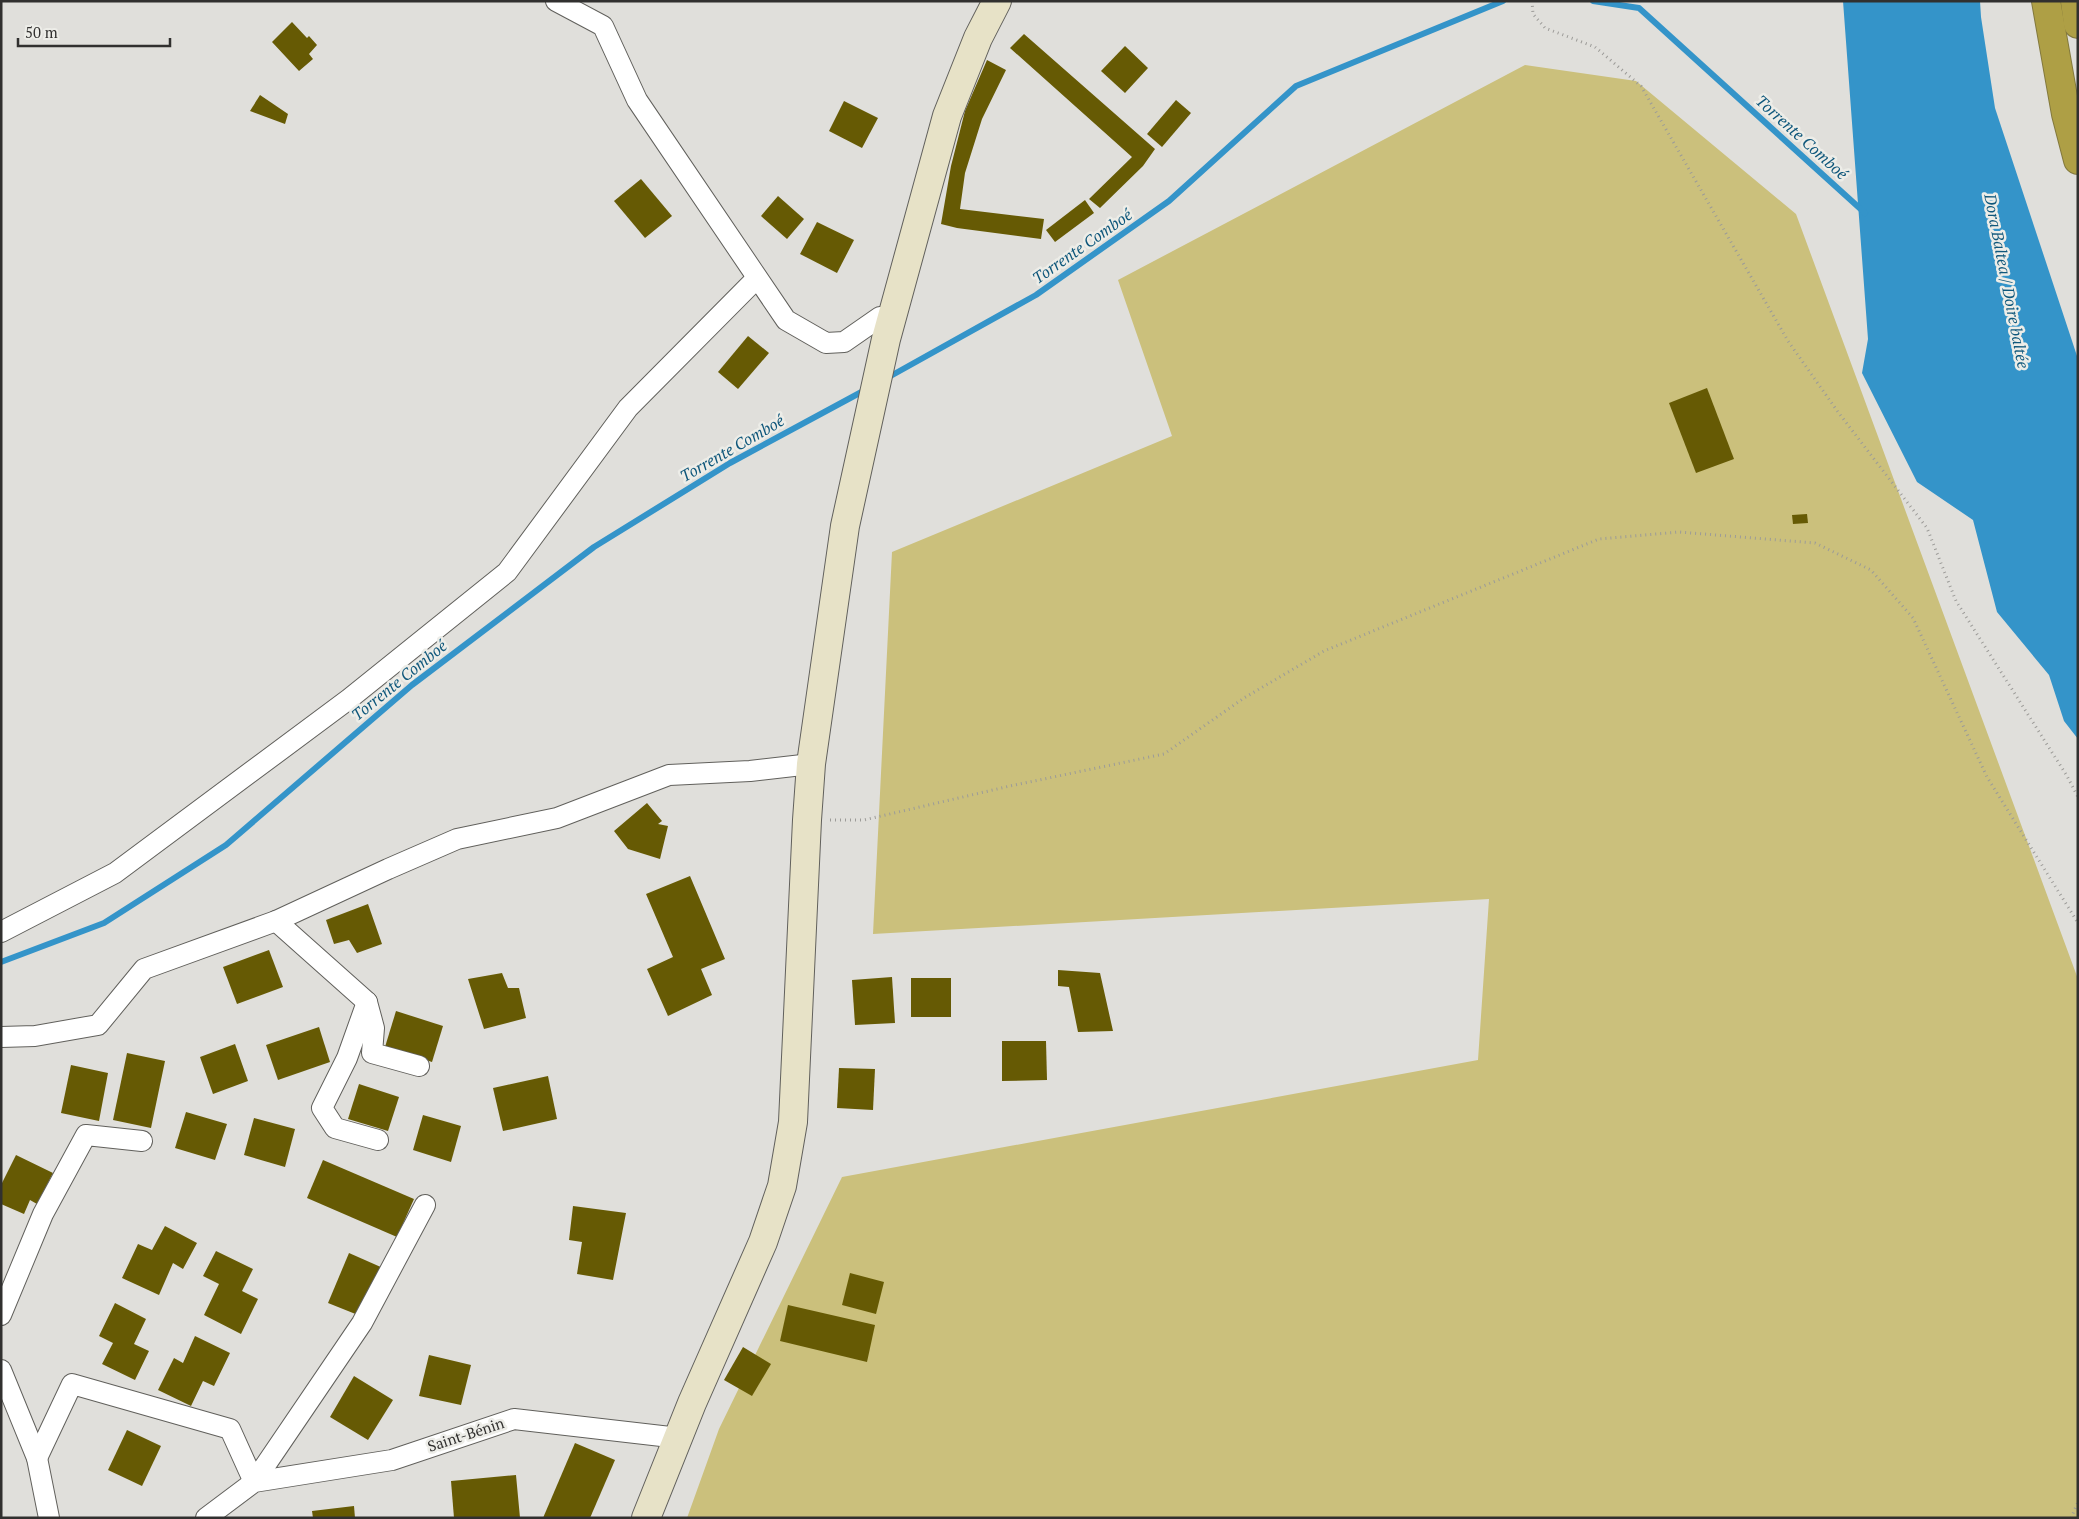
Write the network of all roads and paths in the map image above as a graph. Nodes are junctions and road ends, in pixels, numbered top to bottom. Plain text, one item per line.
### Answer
1 (556, 1) edge
2 (997, 1) edge
3 (1532, 1) edge
4 (2046, 1) edge
5 (2074, 1) edge
6 (2078, 24) edge
7 (2078, 160) edge
8 (757, 278) junction
9 (889, 328) junction
10 (811, 764) junction
11 (2078, 797) edge
12 (806, 820) junction
13 (276, 921) junction
14 (2078, 923) edge
15 (1, 932) edge
16 (367, 1002) junction
17 (1, 1037) edge
18 (419, 1066) dead end
19 (378, 1140) dead end
20 (142, 1141) dead end
21 (425, 1205) dead end
22 (1, 1315) edge
23 (1, 1370) edge
24 (679, 1438) junction
25 (38, 1458) junction
26 (254, 1482) junction
27 (2078, 1502) edge
28 (49, 1518) edge
29 (206, 1518) edge
30 (646, 1518) edge
31 (2071, 1518) edge

1 - 8 street
2 - 9 main road
3 - 11 path
4 - 7 highway
5 - 6 highway
8 - 9 street
8 - 15 street
9 - 10 main road
10 - 12 main road
10 - 13 street
12 - 14 path
12 - 24 main road
13 - 16 street
13 - 17 street
16 - 18 street
16 - 19 street
20 - 22 street
21 - 26 street, Saint-Bénin
23 - 25 street
24 - 26 street, Saint-Bénin
24 - 30 main road
25 - 26 street
25 - 28 street
26 - 29 street, Saint-Bénin
27 - 31 path

